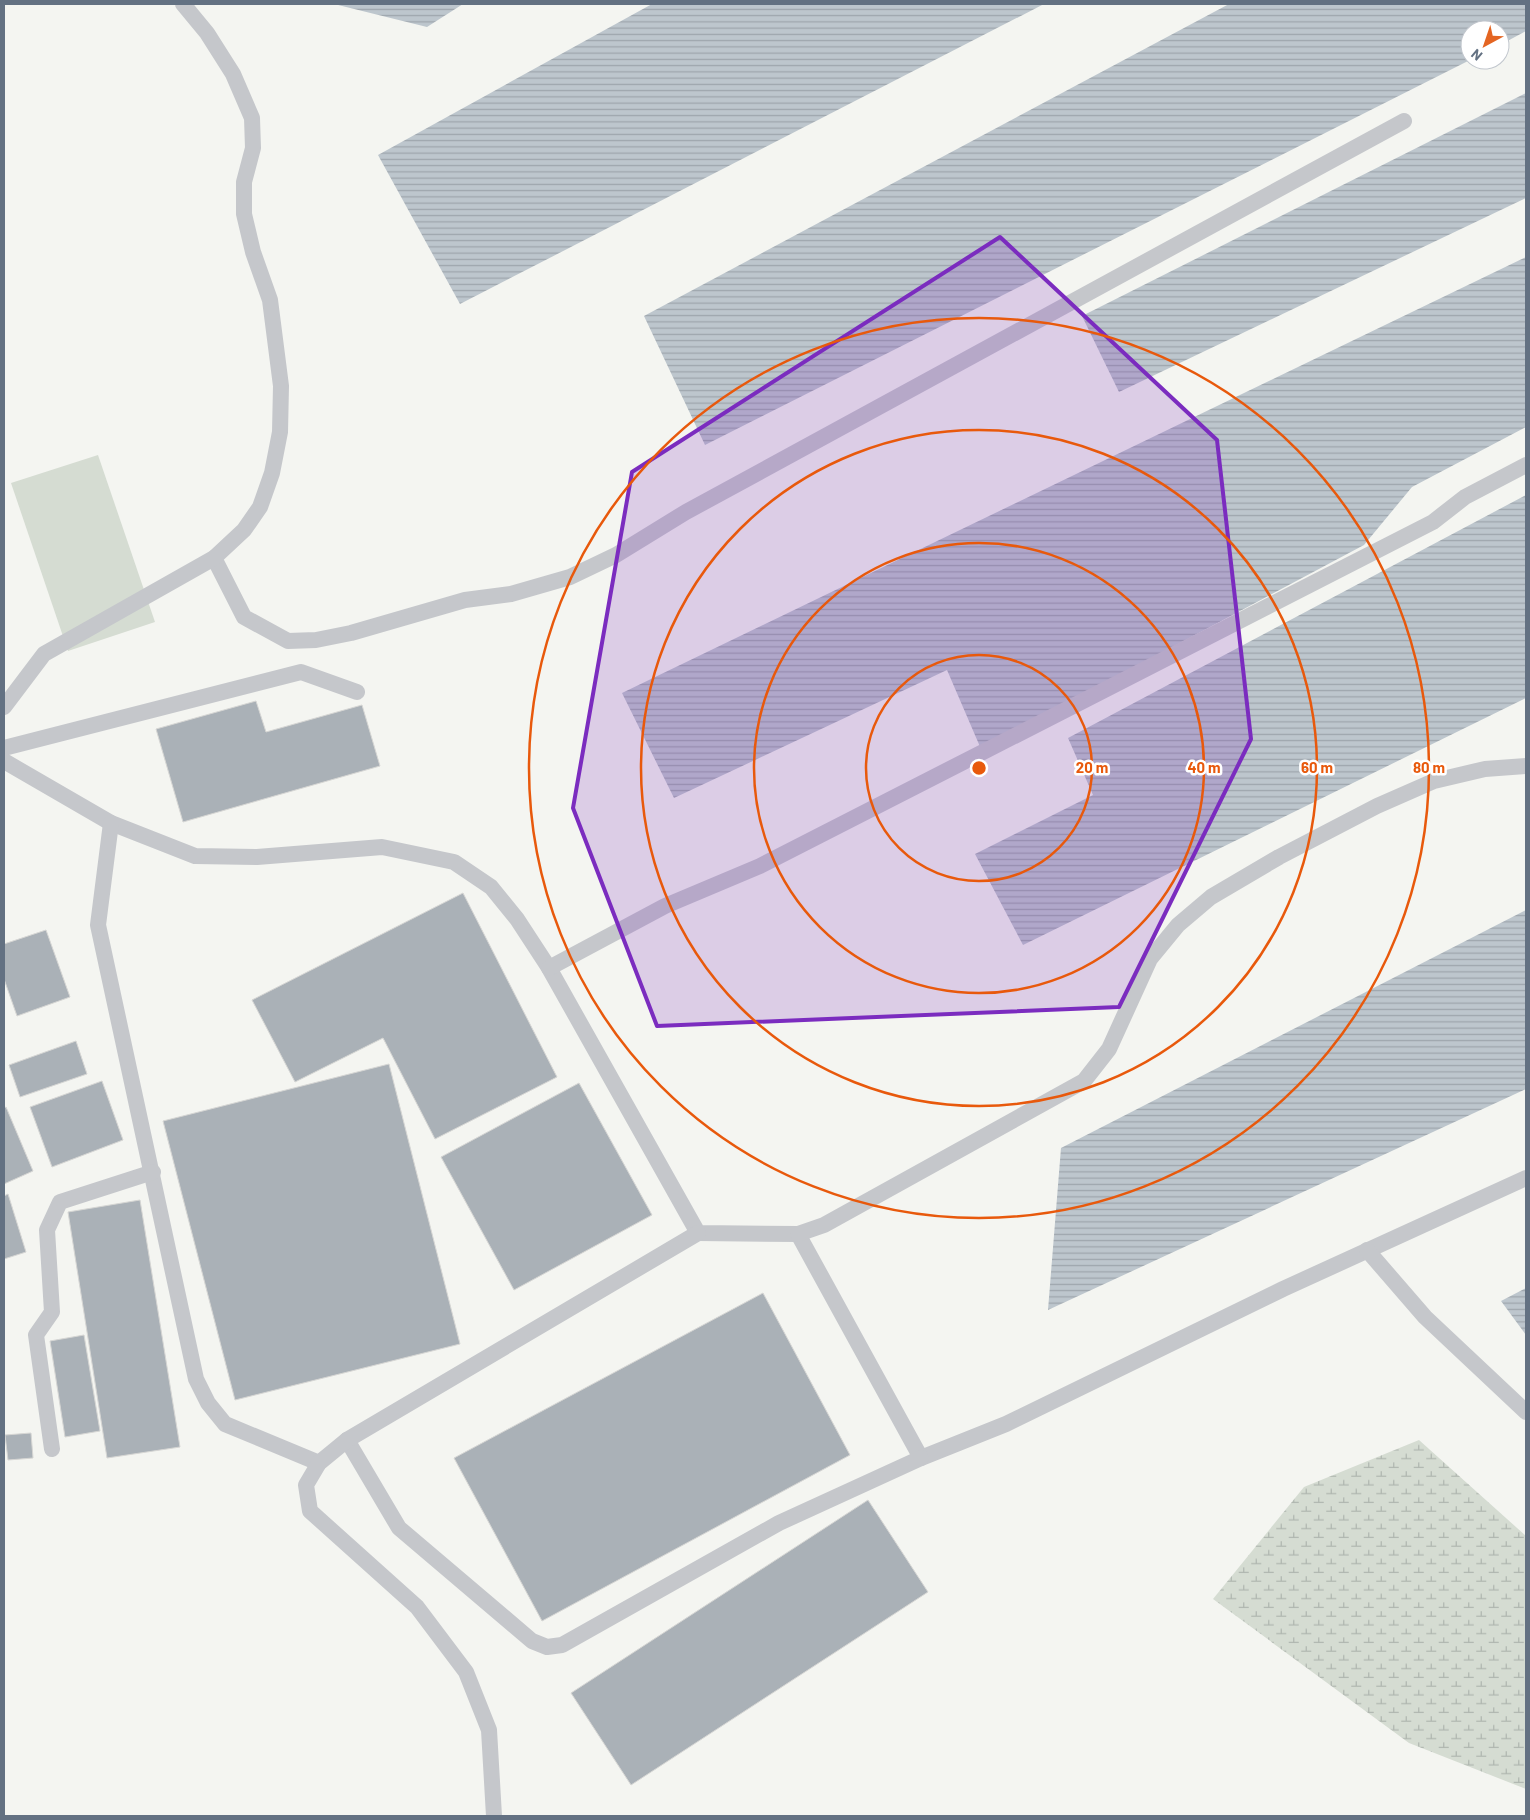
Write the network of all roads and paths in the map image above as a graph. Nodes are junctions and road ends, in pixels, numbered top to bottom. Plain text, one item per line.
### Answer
1 (183, 4) edge
2 (1404, 120) dead end
3 (1526, 465) edge
4 (214, 558) junction
5 (357, 692) dead end
6 (4, 706) edge
7 (4, 748) edge
8 (4, 761) edge
9 (1526, 766) edge
10 (110, 823) junction
11 (549, 968) junction
12 (153, 1172) junction
13 (1526, 1178) edge
14 (698, 1233) junction
15 (798, 1234) junction
16 (1367, 1250) junction
17 (1526, 1412) edge
18 (347, 1440) junction
19 (52, 1449) dead end
20 (921, 1458) junction
21 (319, 1463) junction
22 (494, 1816) edge

1 - 4 lane
2 - 4 lane
3 - 11 lane
4 - 6 lane
5 - 7 lane
8 - 10 lane
9 - 15 lane
10 - 11 lane
10 - 12 lane
11 - 14 lane
12 - 19 lane
12 - 21 lane
13 - 16 lane
14 - 15 lane
14 - 18 lane
15 - 20 lane
16 - 17 lane
16 - 20 lane
18 - 20 lane
18 - 21 lane
21 - 22 lane

